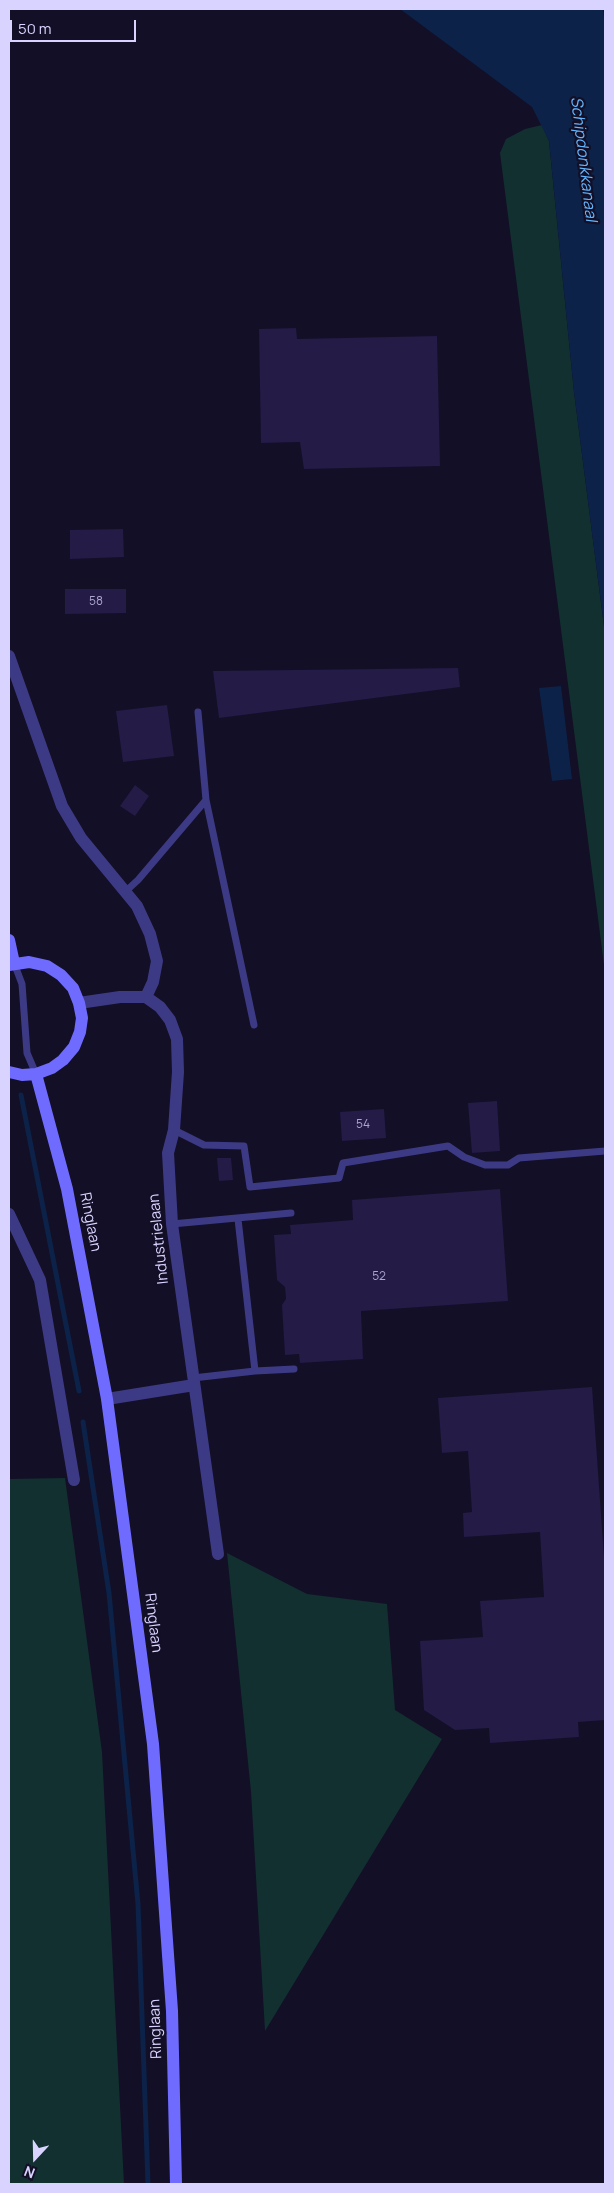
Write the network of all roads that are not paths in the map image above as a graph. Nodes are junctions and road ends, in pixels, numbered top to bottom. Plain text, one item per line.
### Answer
1 (9, 656) edge
2 (198, 712) dead end
3 (206, 800) junction
4 (126, 890) junction
5 (9, 940) edge
6 (12, 964) edge
7 (146, 997) junction
8 (79, 1003) junction
9 (254, 1025) dead end
10 (9, 1072) edge
11 (36, 1074) junction
12 (174, 1130) junction
13 (605, 1151) edge
14 (291, 1213) dead end
15 (9, 1214) edge
16 (238, 1219) junction
17 (172, 1224) junction
18 (294, 1370) dead end
19 (255, 1372) junction
20 (194, 1381) junction
21 (108, 1398) junction
22 (74, 1480) dead end
23 (218, 1554) dead end
24 (176, 2184) edge

1 - 4 street
2 - 3 lane
3 - 4 lane
3 - 9 lane
4 - 7 street
5 - 6 main road
6 - 8 main road
6 - 11 lane
7 - 8 street
7 - 12 street, Industrielaan
8 - 11 main road
10 - 11 main road
11 - 21 main road, Ringlaan
12 - 13 lane
12 - 17 street, Industrielaan
14 - 16 lane
15 - 22 street
16 - 17 lane
16 - 19 lane
17 - 20 street, Industrielaan
18 - 19 lane
19 - 20 lane
20 - 21 street
20 - 23 street, Industrielaan
21 - 24 main road, Ringlaan

